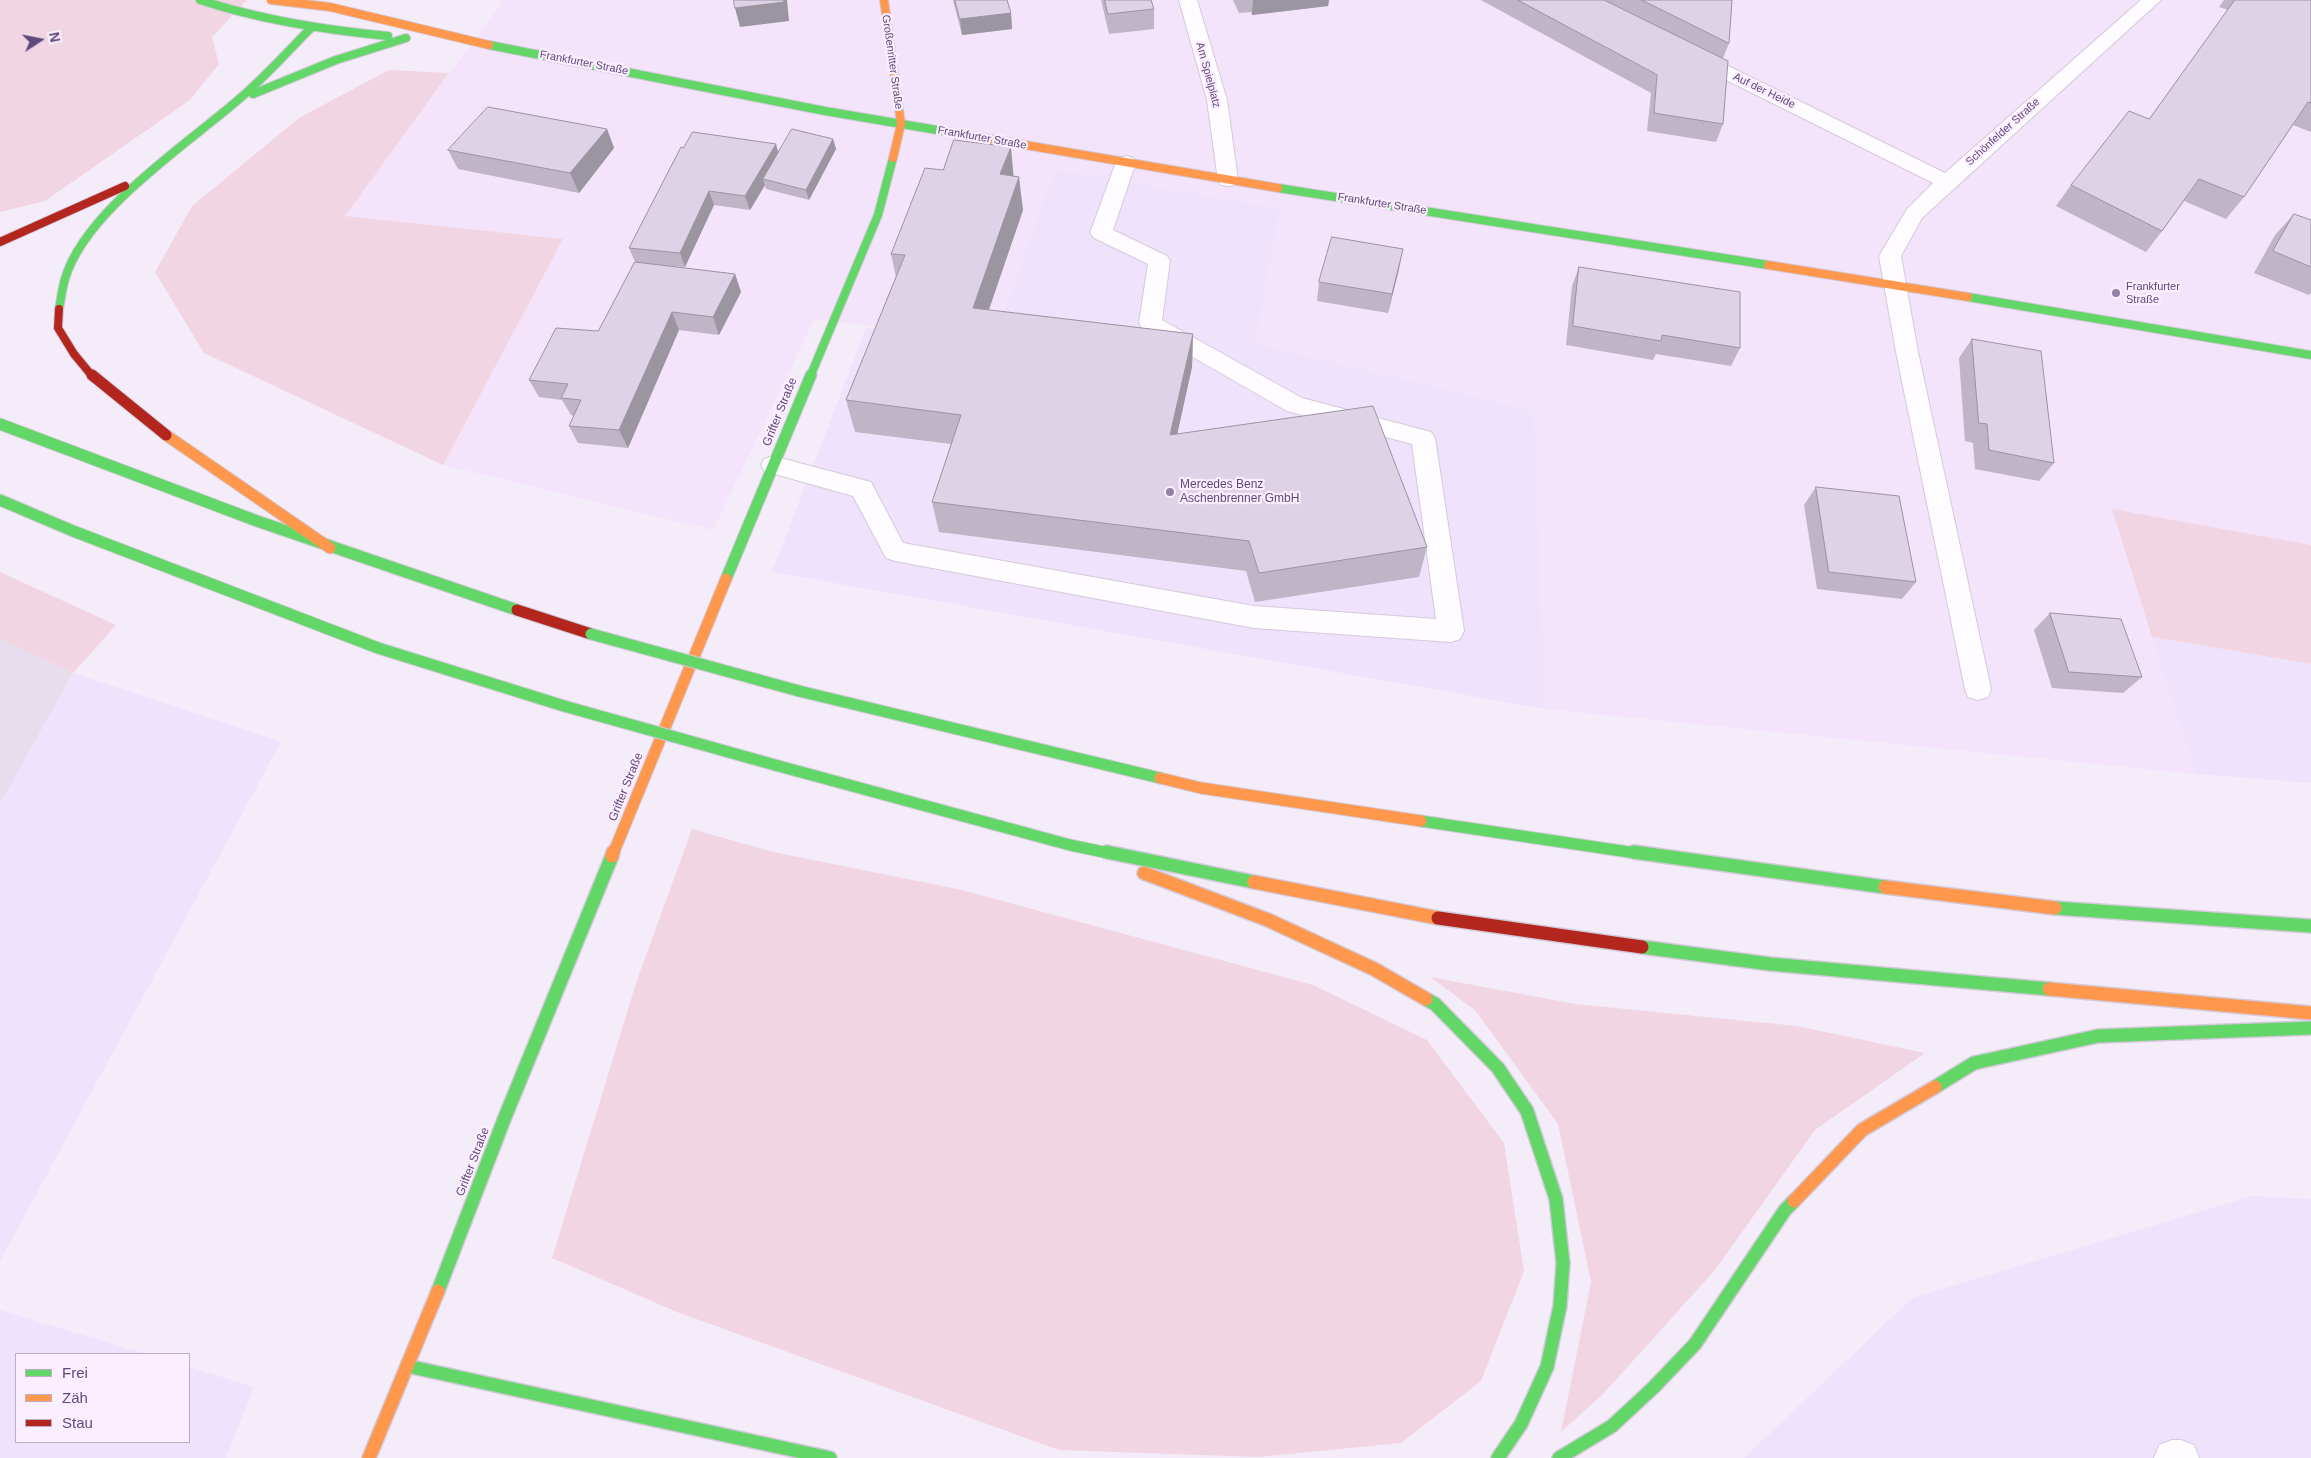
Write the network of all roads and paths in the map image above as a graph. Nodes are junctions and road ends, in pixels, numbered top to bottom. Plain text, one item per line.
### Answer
1 (200, 0) edge
2 (271, 0) edge
3 (884, 0) edge
4 (1188, 0) edge
5 (2152, 0) edge
6 (332, 3) edge
7 (312, 28) junction
8 (406, 38) junction
9 (455, 38) junction
10 (1679, 49) edge
11 (238, 100) junction
12 (901, 124) junction
13 (1126, 162) junction
14 (142, 178) junction
15 (1228, 180) junction
16 (1947, 182) junction
17 (0, 242) edge
18 (1895, 285) junction
19 (2311, 355) edge
20 (0, 424) edge
21 (773, 465) junction
22 (0, 500) edge
23 (330, 548) junction
24 (1978, 689) dead end
25 (1070, 845) junction
26 (2311, 926) edge
27 (2311, 1013) edge
28 (2311, 1028) edge
29 (407, 1366) junction
30 (368, 1458) edge
31 (830, 1458) edge
32 (1498, 1458) edge
33 (1559, 1458) edge
34 (2172, 1458) edge
35 (2181, 1458) edge

1 - 7 main road, Frankfurter Straße
2 - 6 main road, Frankfurter Straße
3 - 12 main road, Großenritter Straße
4 - 15 street, Am Spielplatz
5 - 16 street, Schönfelder Straße
6 - 7 main road
6 - 9 main road, Frankfurter Straße
7 - 8 main road, Frankfurter Straße
7 - 11 main road
8 - 9 main road, Frankfurter Straße
8 - 11 main road
9 - 12 main road, Frankfurter Straße
10 - 16 street, Auf der Heide
11 - 14 main road
12 - 13 main road, Frankfurter Straße
12 - 21 main road, Grifter Straße
13 - 15 main road, Frankfurter Straße
13 - 21 street
14 - 17 main road
14 - 23 main road
15 - 18 main road, Frankfurter Straße
16 - 18 street, Schönfelder Straße
18 - 19 main road, Frankfurter Straße
18 - 24 street, Schönfelder Straße
20 - 23 main road
21 - 29 main road, Grifter Straße
22 - 25 main road, bridge
23 - 26 main road, bridge
25 - 27 main road
25 - 32 main road
28 - 33 main road
29 - 30 main road, Grifter Straße
29 - 31 main road
34 - 35 street

